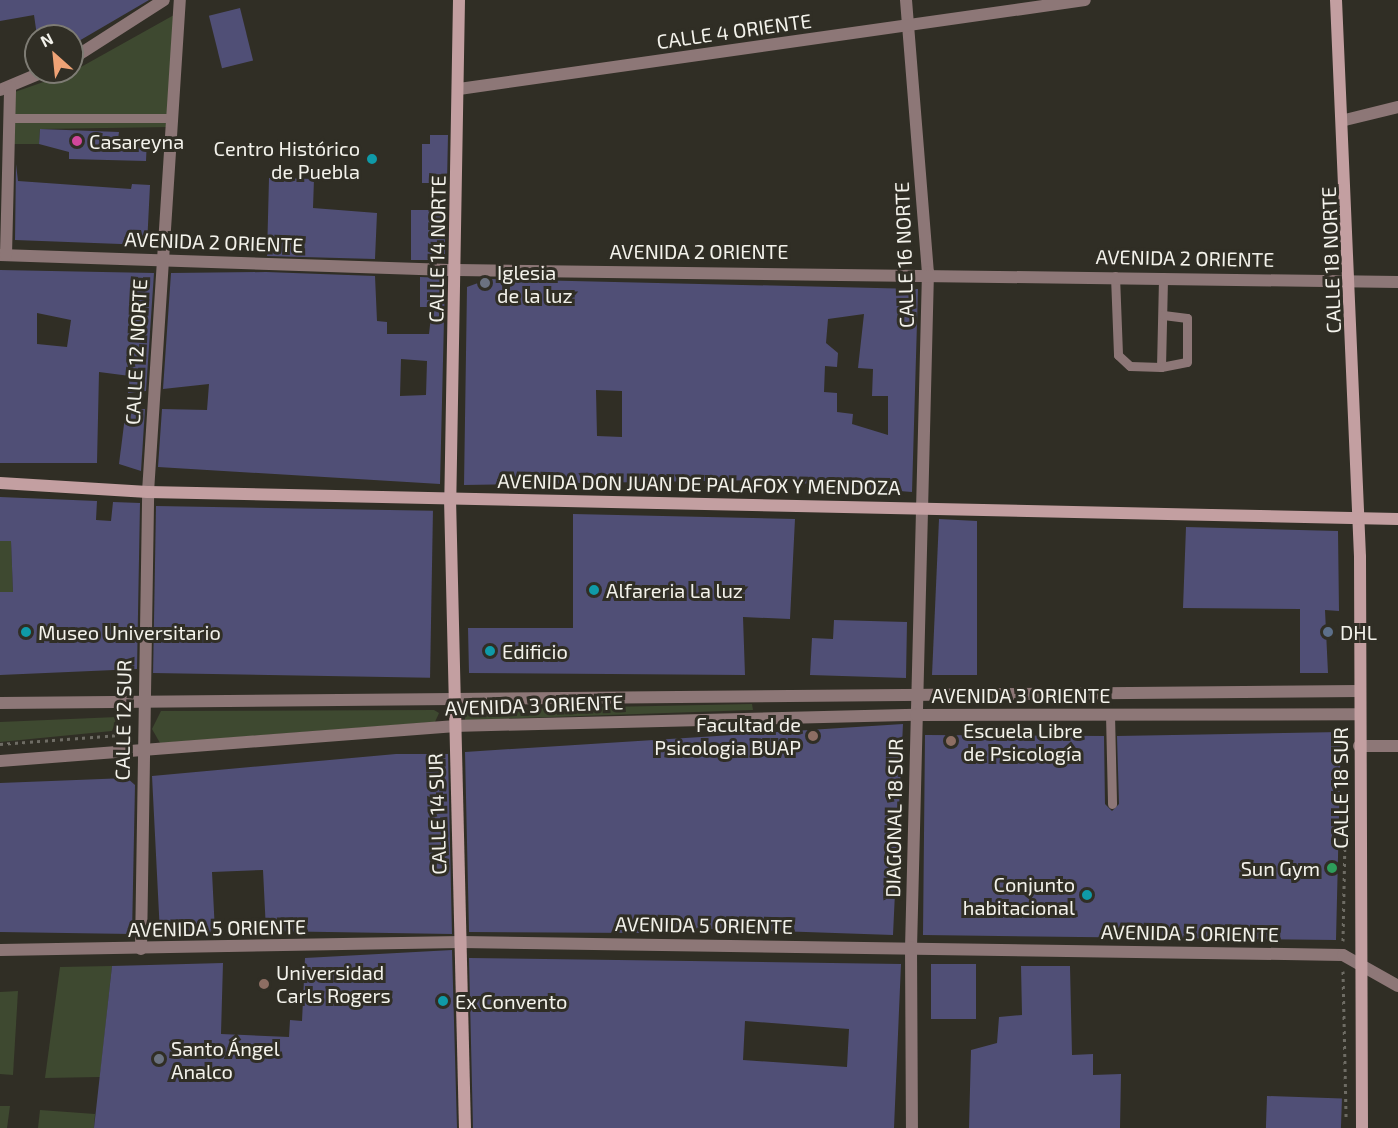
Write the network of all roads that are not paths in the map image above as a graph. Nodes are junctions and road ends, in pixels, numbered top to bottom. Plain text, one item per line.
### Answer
1 (164, 0) edge
2 (180, 0) edge
3 (459, 0) edge
4 (906, 0) edge
5 (1086, 0) edge
6 (1336, 0) edge
7 (910, 25) junction
8 (84, 51) edge
9 (24, 80) edge
10 (5, 88) edge
11 (459, 89) junction
12 (1398, 107) edge
13 (9, 118) junction
14 (172, 118) junction
15 (1345, 120) junction
16 (3, 255) edge
17 (161, 260) junction
18 (457, 270) junction
19 (928, 272) junction
20 (1115, 276) junction
21 (1163, 277) junction
22 (1351, 280) junction
23 (1398, 282) edge
24 (1163, 315) junction
25 (1161, 367) junction
26 (0, 483) edge
27 (148, 492) junction
28 (450, 498) junction
29 (921, 509) junction
30 (1398, 519) edge
31 (1359, 520) junction
32 (1359, 691) junction
33 (1160, 693) junction
34 (916, 695) junction
35 (452, 699) junction
36 (143, 701) junction
37 (0, 703) edge
38 (1110, 714) junction
39 (1159, 714) junction
40 (1359, 714) junction
41 (916, 715) junction
42 (453, 726) junction
43 (1359, 746) junction
44 (1398, 746) edge
45 (142, 748) junction
46 (0, 761) edge
47 (1112, 804) dead end
48 (461, 942) junction
49 (911, 947) junction
50 (0, 950) edge
51 (141, 950) junction
52 (1360, 962) junction
53 (1398, 986) edge
54 (465, 1128) edge
55 (912, 1128) edge
56 (1362, 1128) edge

1 - 8 street
2 - 14 street, CALLE 12 NORTE
3 - 11 main road, CALLE 14 NORTE
4 - 7 street, CALLE 16 NORTE
5 - 7 street, CALLE 4 ORIENTE
6 - 15 main road, CALLE 18 NORTE
7 - 11 street, CALLE 4 ORIENTE
7 - 19 street, CALLE 16 NORTE
9 - 10 street
10 - 13 street
11 - 18 main road, CALLE 14 NORTE
12 - 15 street
13 - 14 lane
13 - 16 street
14 - 17 street, CALLE 12 NORTE
15 - 22 main road, CALLE 18 NORTE
16 - 17 street, AVENIDA 2 ORIENTE
17 - 18 street, AVENIDA 2 ORIENTE
17 - 27 street, CALLE 12 NORTE
18 - 19 street, AVENIDA 2 ORIENTE
18 - 28 main road, CALLE 14 NORTE
19 - 20 street, AVENIDA 2 ORIENTE
19 - 29 street, CALLE 16 NORTE
20 - 21 street, AVENIDA 2 ORIENTE
20 - 25 lane
21 - 22 street, AVENIDA 2 ORIENTE
21 - 24 lane
22 - 23 street, AVENIDA 2 ORIENTE
22 - 31 main road, CALLE 18 NORTE
24 - 25 lane
24 - 25 lane
26 - 27 main road, AVENIDA DON JUAN DE PALAFOX Y MENDOZA
27 - 28 main road, AVENIDA DON JUAN DE PALAFOX Y MENDOZA
27 - 36 street, CALLE 12 SUR
28 - 29 main road, AVENIDA DON JUAN DE PALAFOX Y MENDOZA
28 - 35 main road, CALLE 14 SUR
29 - 31 main road, AVENIDA DON JUAN DE PALAFOX Y MENDOZA
29 - 34 street, DIAGONAL 18 SUR
30 - 31 main road, AVENIDA DON JUAN DE PALAFOX Y MENDOZA
31 - 32 main road, CALLE 18 SUR
32 - 33 street, AVENIDA 3 ORIENTE
32 - 40 main road, CALLE 18 SUR
33 - 34 street, AVENIDA 3 ORIENTE
33 - 39 street
34 - 35 street, AVENIDA 3 ORIENTE
34 - 41 street, DIAGONAL 18 SUR
35 - 36 street, AVENIDA 3 ORIENTE
35 - 42 main road, CALLE 14 SUR
36 - 37 street, AVENIDA 3 ORIENTE
36 - 45 street, CALLE 12 SUR
38 - 39 street, AVENIDA 3 ORIENTE
38 - 41 street, AVENIDA 3 ORIENTE
38 - 47 lane
39 - 40 street, AVENIDA 3 ORIENTE
40 - 43 main road, CALLE 18 SUR
41 - 42 street, AVENIDA 3 ORIENTE
41 - 49 street, DIAGONAL 18 SUR
42 - 45 street, AVENIDA 3 ORIENTE
42 - 48 main road, CALLE 14 SUR
43 - 44 street
43 - 52 main road, CALLE 18 SUR
45 - 46 street, AVENIDA 3 ORIENTE
45 - 51 street, CALLE 12 SUR
48 - 49 street, AVENIDA 5 ORIENTE
48 - 51 street, AVENIDA 5 ORIENTE
48 - 54 main road, CALLE 14 SUR
49 - 52 street, AVENIDA 5 ORIENTE
49 - 55 street, DIAGONAL 18 SUR
50 - 51 street, AVENIDA 5 ORIENTE
52 - 53 street, AVENIDA 5 ORIENTE
52 - 56 main road, CALLE 18 SUR

